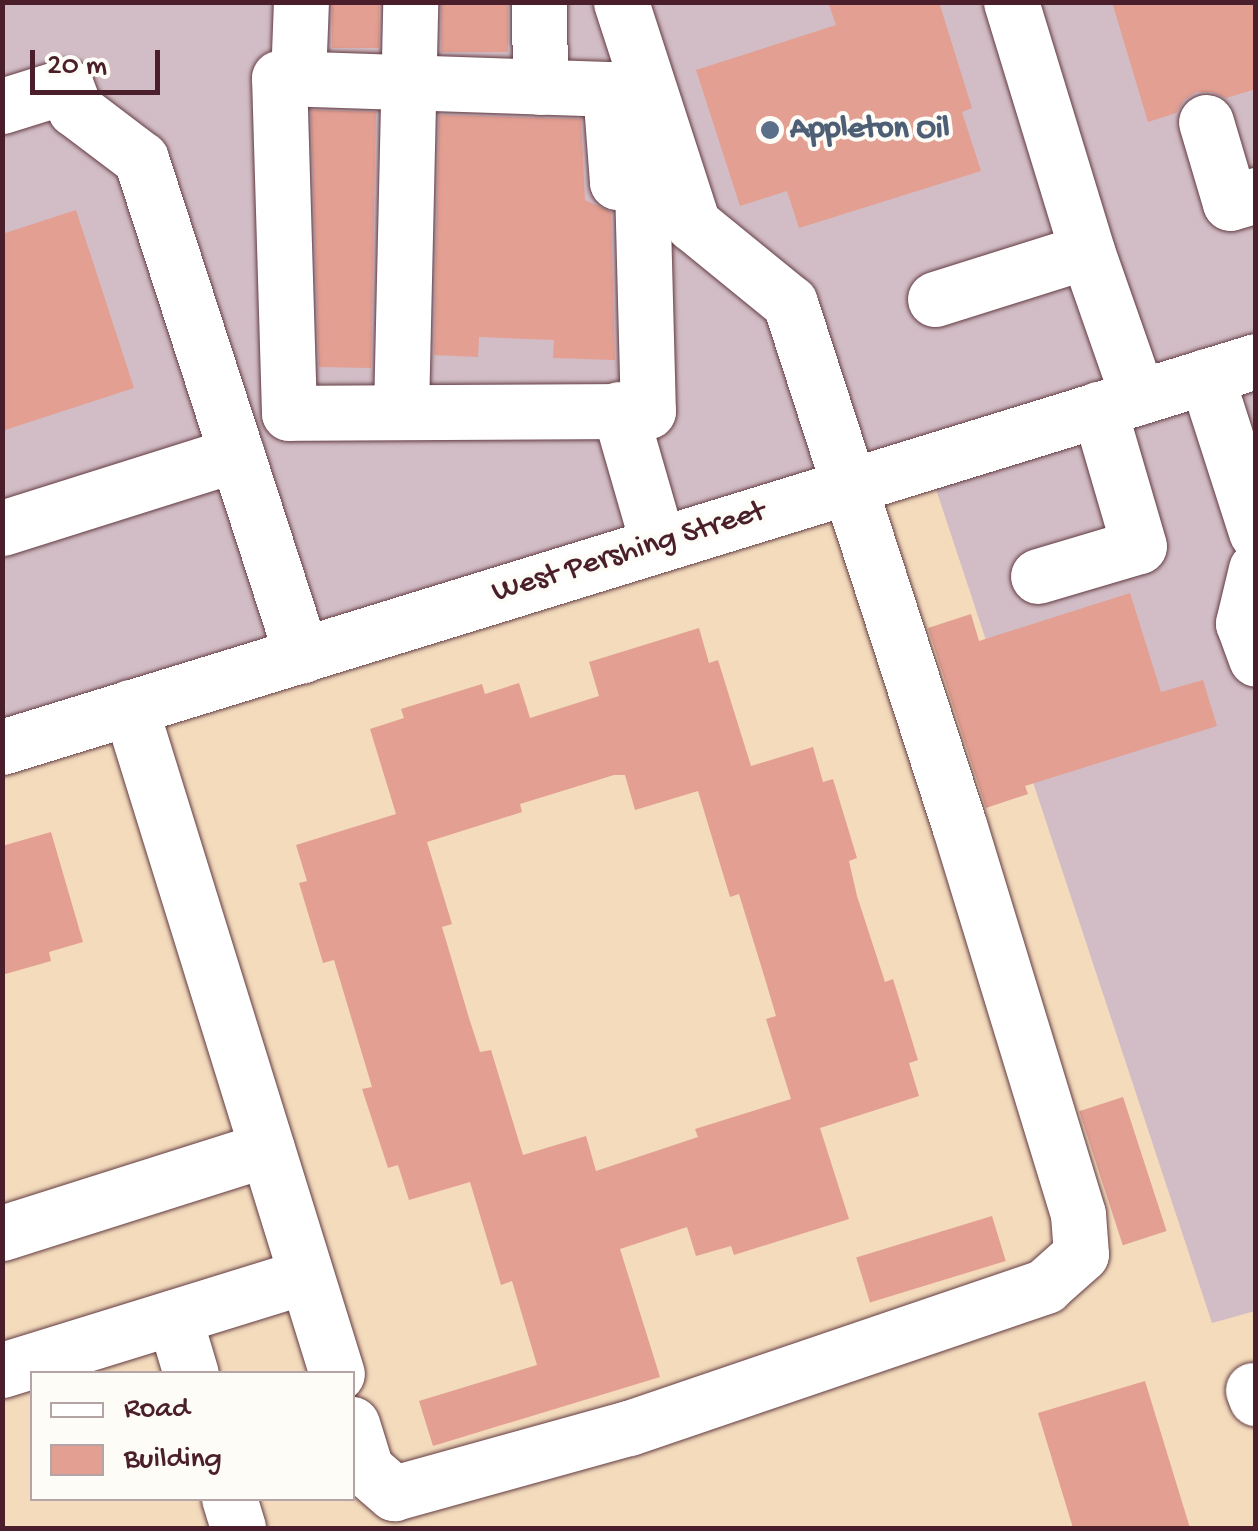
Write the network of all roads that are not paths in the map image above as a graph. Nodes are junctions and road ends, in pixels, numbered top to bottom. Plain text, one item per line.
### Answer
1 (300, 2) edge
2 (410, 2) edge
3 (539, 2) edge
4 (622, 2) edge
5 (1010, 2) edge
6 (298, 79) junction
7 (406, 82) junction
8 (540, 87) junction
9 (2, 106) edge
10 (1206, 122) dead end
11 (1256, 195) edge
12 (1086, 251) junction
13 (934, 299) dead end
14 (1231, 369) edge
15 (1119, 403) junction
16 (619, 410) junction
17 (401, 412) junction
18 (236, 454) junction
19 (852, 485) junction
20 (2, 528) edge
21 (1256, 532) edge
22 (658, 544) junction
23 (1256, 569) edge
24 (1038, 576) dead end
25 (302, 656) junction
26 (1256, 660) edge
27 (130, 707) junction
28 (2, 747) edge
29 (267, 1149) junction
30 (2, 1233) edge
31 (306, 1276) junction
32 (174, 1317) junction
33 (2, 1370) edge
34 (190, 1371) edge
35 (336, 1371) edge
36 (355, 1434) edge
37 (230, 1501) edge
38 (400, 1511) edge
39 (238, 1528) edge

1 - 6 street
2 - 7 street
3 - 8 street
4 - 19 street
5 - 12 street
6 - 7 street
6 - 17 street
7 - 8 street
7 - 17 street
8 - 16 street
9 - 18 street
10 - 11 street
12 - 13 street
12 - 15 street
14 - 15 street, West Pershing Street
14 - 21 street
15 - 19 street, West Pershing Street
15 - 24 street
16 - 17 street
16 - 22 street
18 - 20 street
18 - 25 street
19 - 22 street, West Pershing Street
19 - 38 street
22 - 25 street, West Pershing Street
23 - 26 street
25 - 27 street, West Pershing Street
27 - 28 street, West Pershing Street
27 - 29 street
29 - 30 street
29 - 31 street
31 - 32 street
31 - 35 street
32 - 33 street
32 - 34 street
36 - 38 street
37 - 39 street

